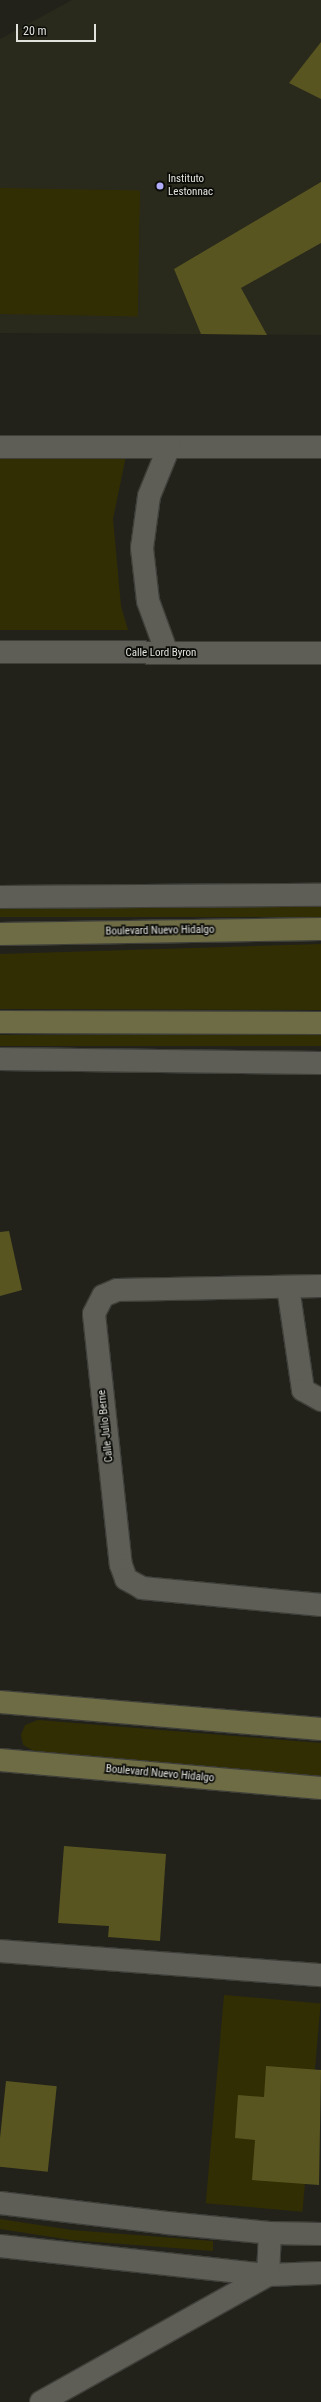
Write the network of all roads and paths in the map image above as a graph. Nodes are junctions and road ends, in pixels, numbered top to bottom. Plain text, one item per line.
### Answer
1 (0, 447) edge
2 (169, 447) junction
3 (321, 447) edge
4 (0, 652) edge
5 (167, 653) junction
6 (321, 653) edge
7 (321, 895) edge
8 (0, 897) edge
9 (321, 929) edge
10 (0, 934) edge
11 (0, 1022) edge
12 (321, 1023) edge
13 (0, 1059) edge
14 (321, 1063) edge
15 (321, 1286) edge
16 (288, 1287) junction
17 (321, 1400) edge
18 (321, 1605) edge
19 (0, 1702) edge
20 (321, 1730) edge
21 (0, 1760) edge
22 (321, 1788) edge
23 (0, 1951) edge
24 (321, 1975) edge
25 (0, 2203) edge
26 (270, 2233) junction
27 (321, 2234) edge
28 (0, 2246) edge
29 (321, 2273) edge
30 (268, 2275) junction
31 (41, 2402) edge

1 - 2 street
2 - 3 street
2 - 5 street
4 - 5 street, Calle Lord Byron
5 - 6 street, Calle Lord Byron
7 - 8 street
9 - 10 street, Boulevard Nuevo Hidalgo
11 - 12 street
13 - 14 street
15 - 16 street, Calle Julio Berne
16 - 17 street
16 - 18 street, Calle Julio Berne
19 - 20 street
21 - 22 street, Boulevard Nuevo Hidalgo
23 - 24 street
25 - 26 street
26 - 27 street
26 - 30 street
28 - 30 street
29 - 30 street
30 - 31 street

